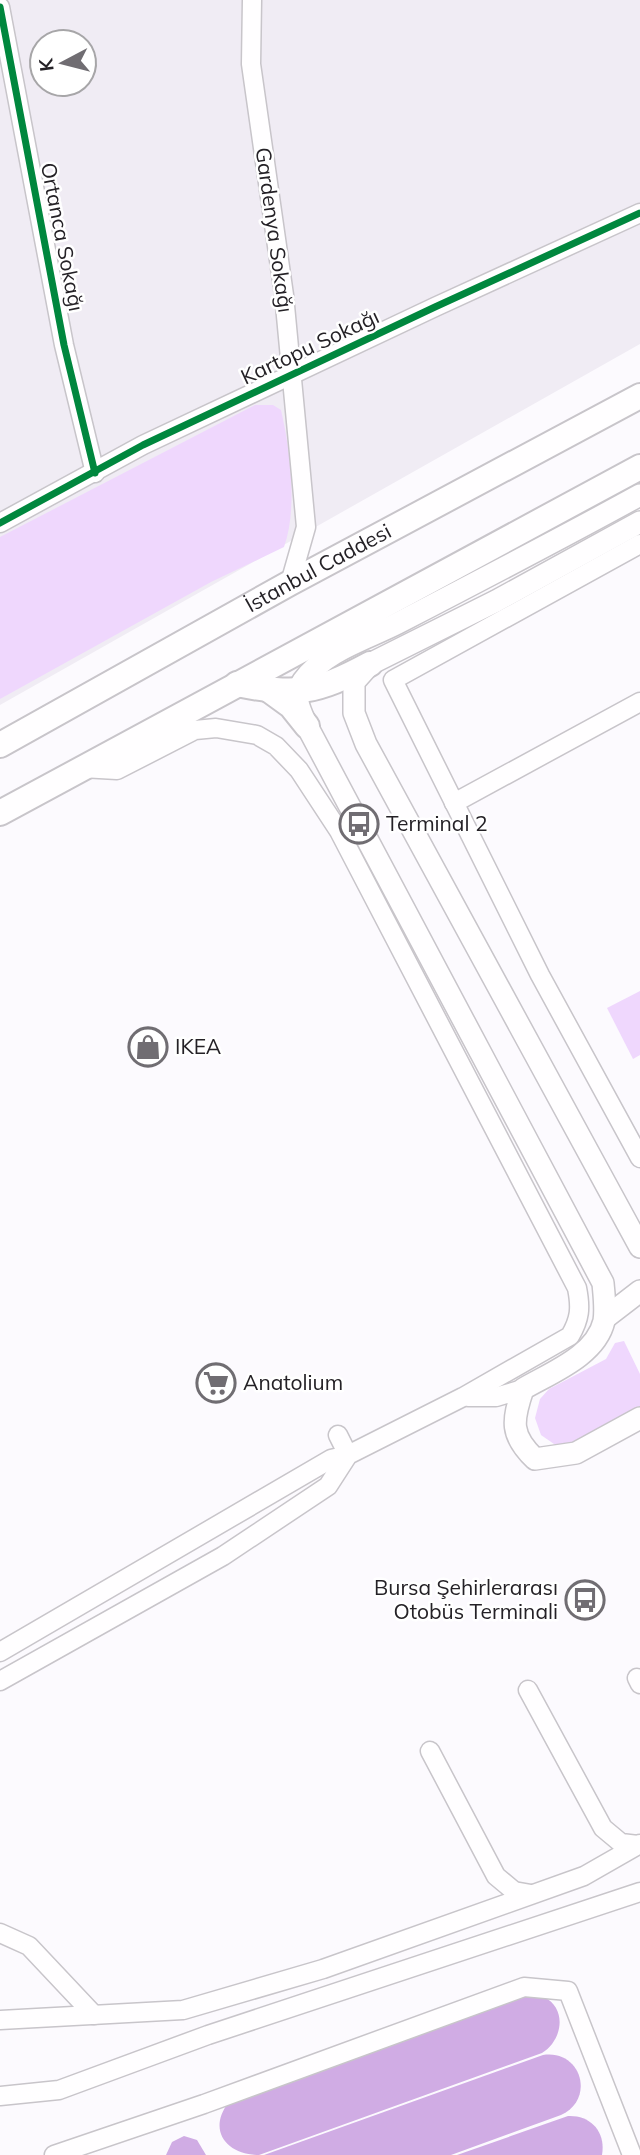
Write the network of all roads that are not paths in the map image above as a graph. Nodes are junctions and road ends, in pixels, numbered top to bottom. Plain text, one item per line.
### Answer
1 (252, 0) edge
2 (0, 7) edge
3 (640, 213) edge
4 (292, 374) junction
5 (640, 396) edge
6 (640, 467) edge
7 (95, 473) junction
8 (640, 495) edge
9 (640, 522) edge
10 (0, 523) edge
11 (640, 544) edge
12 (290, 583) junction
13 (370, 664) junction
14 (237, 684) junction
15 (269, 690) junction
16 (298, 691) junction
17 (640, 702) edge
18 (307, 726) junction
19 (0, 745) edge
20 (82, 768) junction
21 (454, 803) junction
22 (0, 813) edge
23 (640, 1158) edge
24 (640, 1247) edge
25 (640, 1291) edge
26 (605, 1318) junction
27 (523, 1389) junction
28 (463, 1398) junction
29 (640, 1418) edge
30 (335, 1448) junction
31 (0, 1652) edge
32 (0, 1681) edge
33 (528, 1690) dead end
34 (430, 1751) dead end
35 (639, 1845) edge
36 (640, 1892) edge
37 (531, 1894) junction
38 (0, 1933) edge
39 (94, 2015) junction
40 (0, 2020) edge
41 (0, 2096) edge
42 (54, 2155) edge
43 (632, 2155) edge

1 - 4 street, Gardenya Sokağı
2 - 7 street, Ortanca Sokağı
3 - 4 street, Kartopu Sokağı
4 - 7 street, Kartopu Sokağı
4 - 12 street, Gardenya Sokağı
5 - 12 highway, İstanbul Caddesi
6 - 14 highway
7 - 10 street, Kartopu Sokağı
8 - 16 main road
9 - 13 main road
11 - 21 street
12 - 19 highway, İstanbul Caddesi
13 - 16 highway
13 - 24 main road
14 - 15 highway
14 - 20 highway
15 - 16 highway
15 - 18 highway
16 - 18 main road
17 - 21 street
18 - 26 main road
20 - 22 highway
20 - 28 street
21 - 23 street
25 - 26 main road
26 - 27 main road
27 - 28 street
27 - 29 main road
28 - 30 street
30 - 31 street
30 - 32 street
33 - 35 street
34 - 37 street
35 - 37 street
36 - 41 street
37 - 39 street
38 - 39 street
39 - 40 street
42 - 43 street

